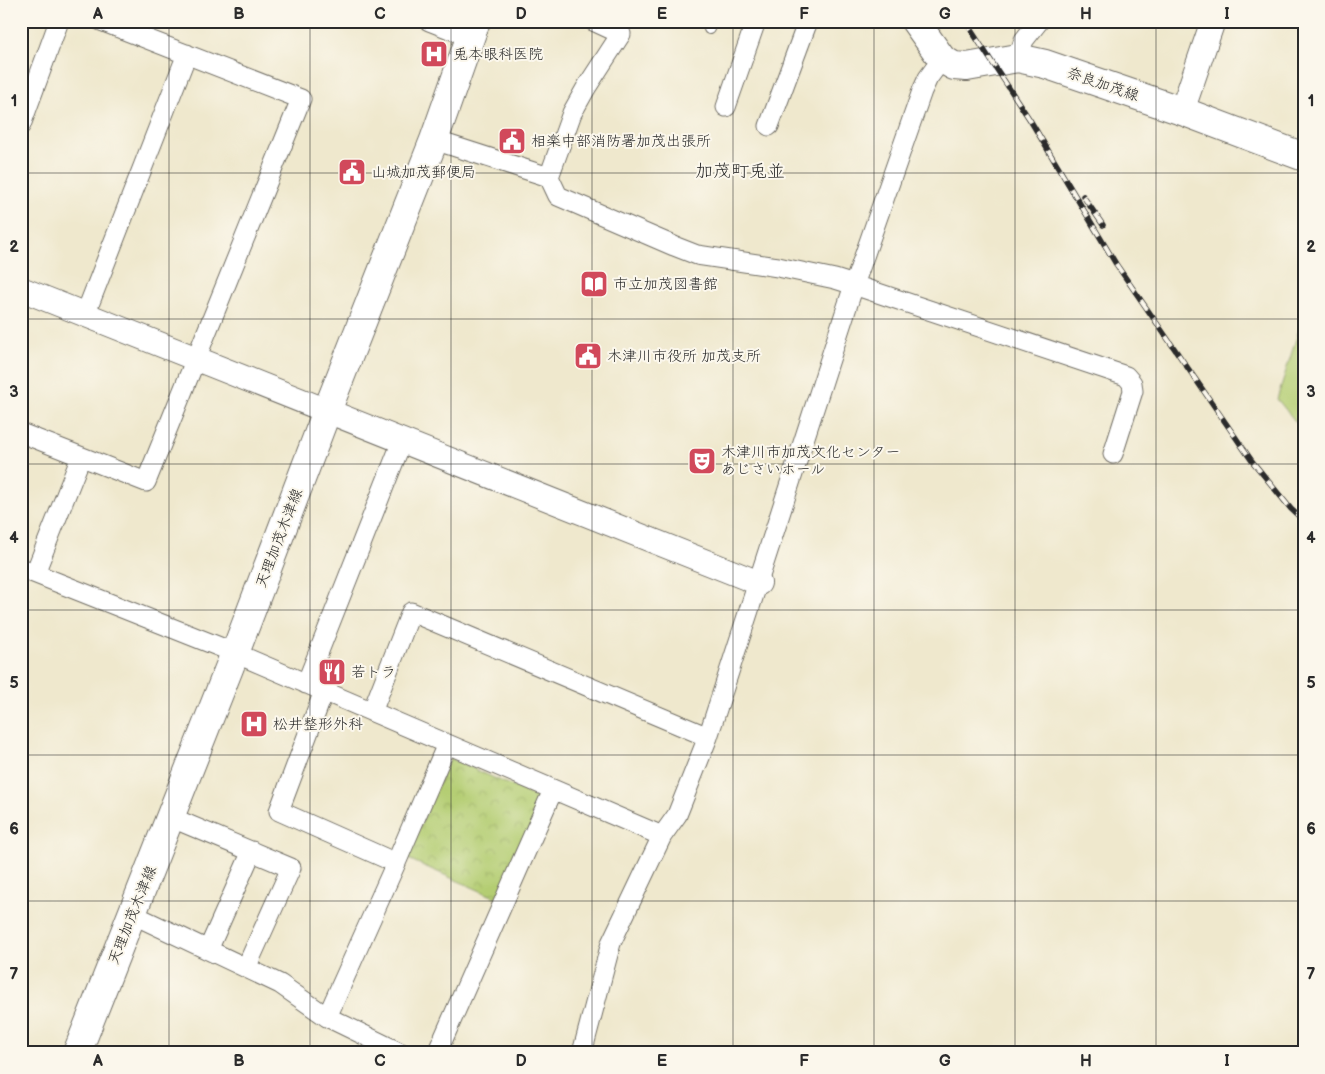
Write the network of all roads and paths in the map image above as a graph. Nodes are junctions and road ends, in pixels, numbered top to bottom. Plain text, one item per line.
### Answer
1 (59, 21) edge
2 (101, 21) edge
3 (429, 21) edge
4 (593, 21) edge
5 (756, 21) edge
6 (808, 21) edge
7 (1038, 21) edge
8 (1214, 21) edge
9 (913, 22) edge
10 (613, 25) edge
11 (473, 29) edge
12 (187, 54) junction
13 (1018, 58) junction
14 (942, 60) junction
15 (726, 108) dead end
16 (1182, 111) junction
17 (21, 125) edge
18 (768, 126) dead end
19 (434, 140) junction
20 (1304, 157) edge
21 (549, 177) junction
22 (854, 285) junction
23 (21, 289) edge
24 (85, 315) junction
25 (195, 359) junction
26 (327, 411) junction
27 (21, 433) edge
28 (402, 441) junction
29 (1114, 454) dead end
30 (81, 457) junction
31 (28, 570) edge
32 (759, 583) junction
33 (235, 653) junction
34 (306, 684) junction
35 (324, 691) junction
36 (372, 712) junction
37 (708, 737) junction
38 (447, 744) junction
39 (553, 790) junction
40 (170, 817) junction
41 (662, 836) junction
42 (252, 852) junction
43 (396, 863) junction
44 (132, 914) junction
45 (208, 950) junction
46 (246, 968) junction
47 (327, 1017) junction
48 (76, 1053) edge
49 (401, 1053) edge
50 (437, 1053) edge
51 (582, 1053) edge

1 - 17 street
2 - 12 street
3 - 11 street
4 - 10 street
5 - 15 street
6 - 18 street
7 - 13 street
8 - 16 street
9 - 14 main road
10 - 21 street
11 - 19 main road, 天理加茂木津線
12 - 24 street
12 - 25 street
13 - 14 main road, 奈良加茂線
13 - 16 main road, 奈良加茂線
14 - 22 street
16 - 20 main road, 奈良加茂線
19 - 21 street
19 - 26 main road, 天理加茂木津線
21 - 22 street
22 - 29 street
22 - 32 street
23 - 24 street
24 - 25 street
25 - 26 street
25 - 30 street
26 - 28 street
26 - 33 main road, 天理加茂木津線
27 - 30 street
28 - 32 street
28 - 34 street
30 - 31 street
31 - 33 street
32 - 37 street
33 - 34 street
33 - 40 main road, 天理加茂木津線
34 - 35 street
35 - 36 street
35 - 43 street
36 - 37 street
36 - 38 street
37 - 41 street
38 - 39 street
38 - 43 street
39 - 41 street
39 - 50 street
40 - 42 street
40 - 44 main road, 天理加茂木津線
41 - 51 street
42 - 45 street
42 - 46 street
43 - 47 street
44 - 45 street
44 - 48 main road, 天理加茂木津線
45 - 46 street
46 - 47 street
47 - 49 street

